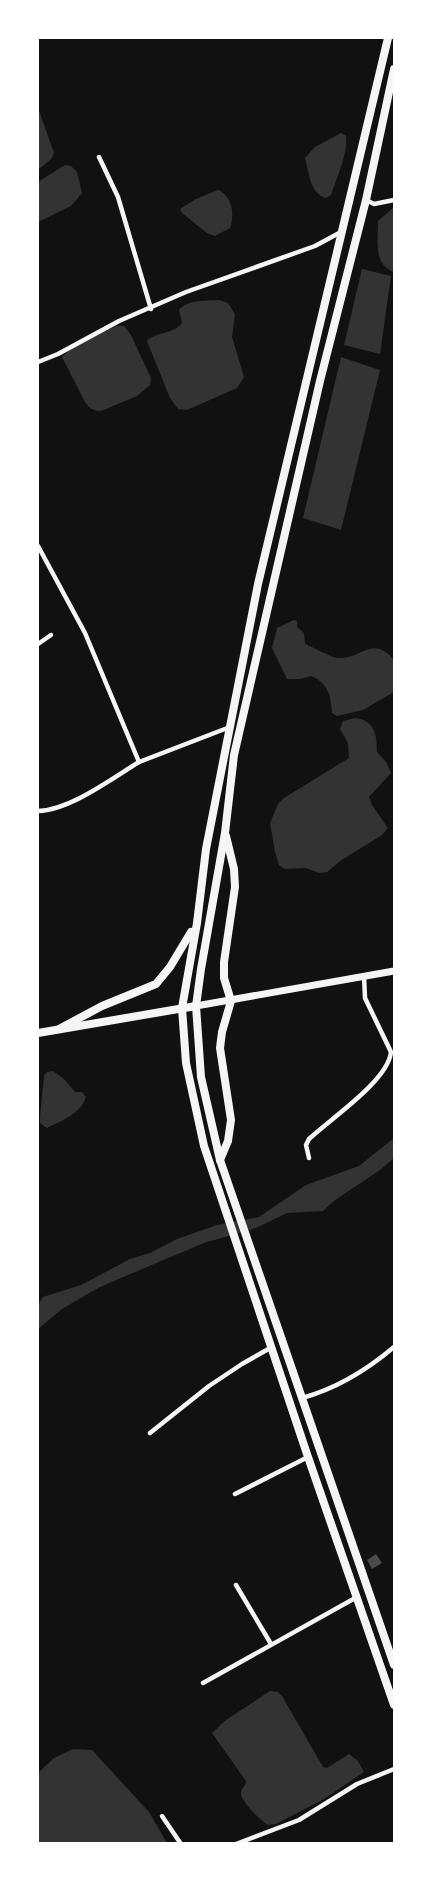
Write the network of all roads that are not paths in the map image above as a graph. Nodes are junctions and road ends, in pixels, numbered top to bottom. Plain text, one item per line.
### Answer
1 (388, 38) edge
2 (394, 69) edge
3 (98, 157) dead end
4 (366, 200) junction
5 (394, 200) edge
6 (342, 232) junction
7 (151, 309) junction
8 (38, 362) edge
9 (38, 546) edge
10 (51, 634) dead end
11 (38, 644) edge
12 (230, 727) junction
13 (140, 762) junction
14 (38, 811) edge
15 (225, 834) junction
16 (197, 923) junction
17 (394, 971) edge
18 (364, 976) junction
19 (231, 1000) junction
20 (196, 1006) junction
21 (182, 1008) junction
22 (59, 1029) junction
23 (38, 1033) edge
24 (308, 1158) dead end
25 (220, 1160) junction
26 (272, 1347) junction
27 (394, 1348) edge
28 (302, 1398) junction
29 (150, 1433) dead end
30 (308, 1457) junction
31 (235, 1494) dead end
32 (236, 1585) dead end
33 (358, 1597) junction
34 (271, 1644) junction
35 (394, 1665) edge
36 (203, 1683) dead end
37 (394, 1705) edge
38 (394, 1769) edge
39 (162, 1816) dead end
40 (181, 1844) edge
41 (236, 1844) edge

1 - 6 highway
2 - 4 highway
3 - 7 street
4 - 5 street
4 - 15 highway
6 - 7 street
6 - 12 highway
7 - 8 street
9 - 13 street
10 - 11 street
12 - 13 street
12 - 16 highway
13 - 14 street
15 - 19 highway
15 - 20 highway
16 - 21 highway
16 - 22 highway
17 - 18 main road
18 - 19 main road
18 - 24 street
19 - 20 main road
19 - 25 highway
20 - 21 highway
20 - 25 highway
21 - 22 highway
21 - 26 highway
22 - 23 highway
25 - 28 highway
26 - 29 street
26 - 30 highway
27 - 28 street
28 - 35 highway
30 - 31 street
30 - 33 highway
32 - 34 street
33 - 34 street
33 - 37 highway
34 - 36 street
38 - 41 street
39 - 40 street

